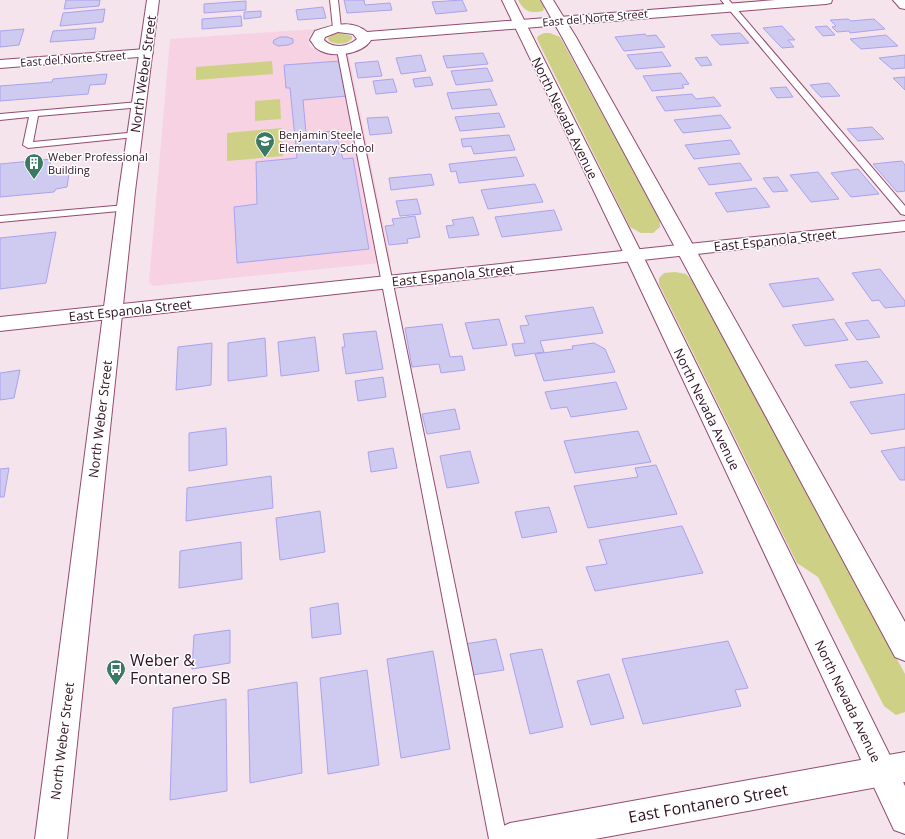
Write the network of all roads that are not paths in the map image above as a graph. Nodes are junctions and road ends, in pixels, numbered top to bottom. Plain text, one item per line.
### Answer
1 (153, 0) edge
2 (334, 0) edge
3 (508, 0) edge
4 (547, 0) edge
5 (826, 0) edge
6 (900, 0) edge
7 (728, 4) edge
8 (905, 5) edge
9 (560, 20) junction
10 (519, 24) junction
11 (337, 28) junction
12 (364, 36) junction
13 (341, 50) junction
14 (146, 53) junction
15 (0, 64) edge
16 (139, 105) junction
17 (34, 114) junction
18 (0, 117) edge
19 (135, 134) junction
20 (126, 208) junction
21 (905, 212) edge
22 (0, 219) edge
23 (905, 226) edge
24 (686, 250) junction
25 (634, 256) junction
26 (387, 282) junction
27 (113, 312) junction
28 (0, 324) edge
29 (905, 648) edge
30 (894, 769) edge
31 (905, 819) edge
32 (51, 839) edge
33 (498, 839) edge
34 (510, 839) edge

1 - 14 street, North Weber Street
2 - 11 lane
3 - 10 street, North Nevada Avenue
4 - 9 street
5 - 7 street, East del Norte Street
6 - 8 street
7 - 9 street, East del Norte Street
7 - 21 lane
9 - 10 street, East del Norte Street
9 - 24 street
10 - 12 street, East del Norte Street
10 - 25 street, North Nevada Avenue
11 - 12 street, East del Norte Street
11 - 13 street, East del Norte Street
12 - 13 street
13 - 26 lane
14 - 15 street, East del Norte Street
14 - 16 street, North Weber Street
16 - 17 lane
16 - 19 street, North Weber Street
17 - 18 lane
17 - 19 lane
19 - 20 street, North Weber Street
20 - 22 lane
20 - 27 street, North Weber Street
23 - 24 street, East Espanola Street
24 - 25 street, East Espanola Street
24 - 29 street
25 - 26 street, East Espanola Street
25 - 30 street, North Nevada Avenue
26 - 27 street, East Espanola Street
26 - 33 lane
27 - 28 street, East Espanola Street
27 - 32 street, North Weber Street
30 - 31 street, North Nevada Avenue
30 - 34 street, East Fontanero Street

